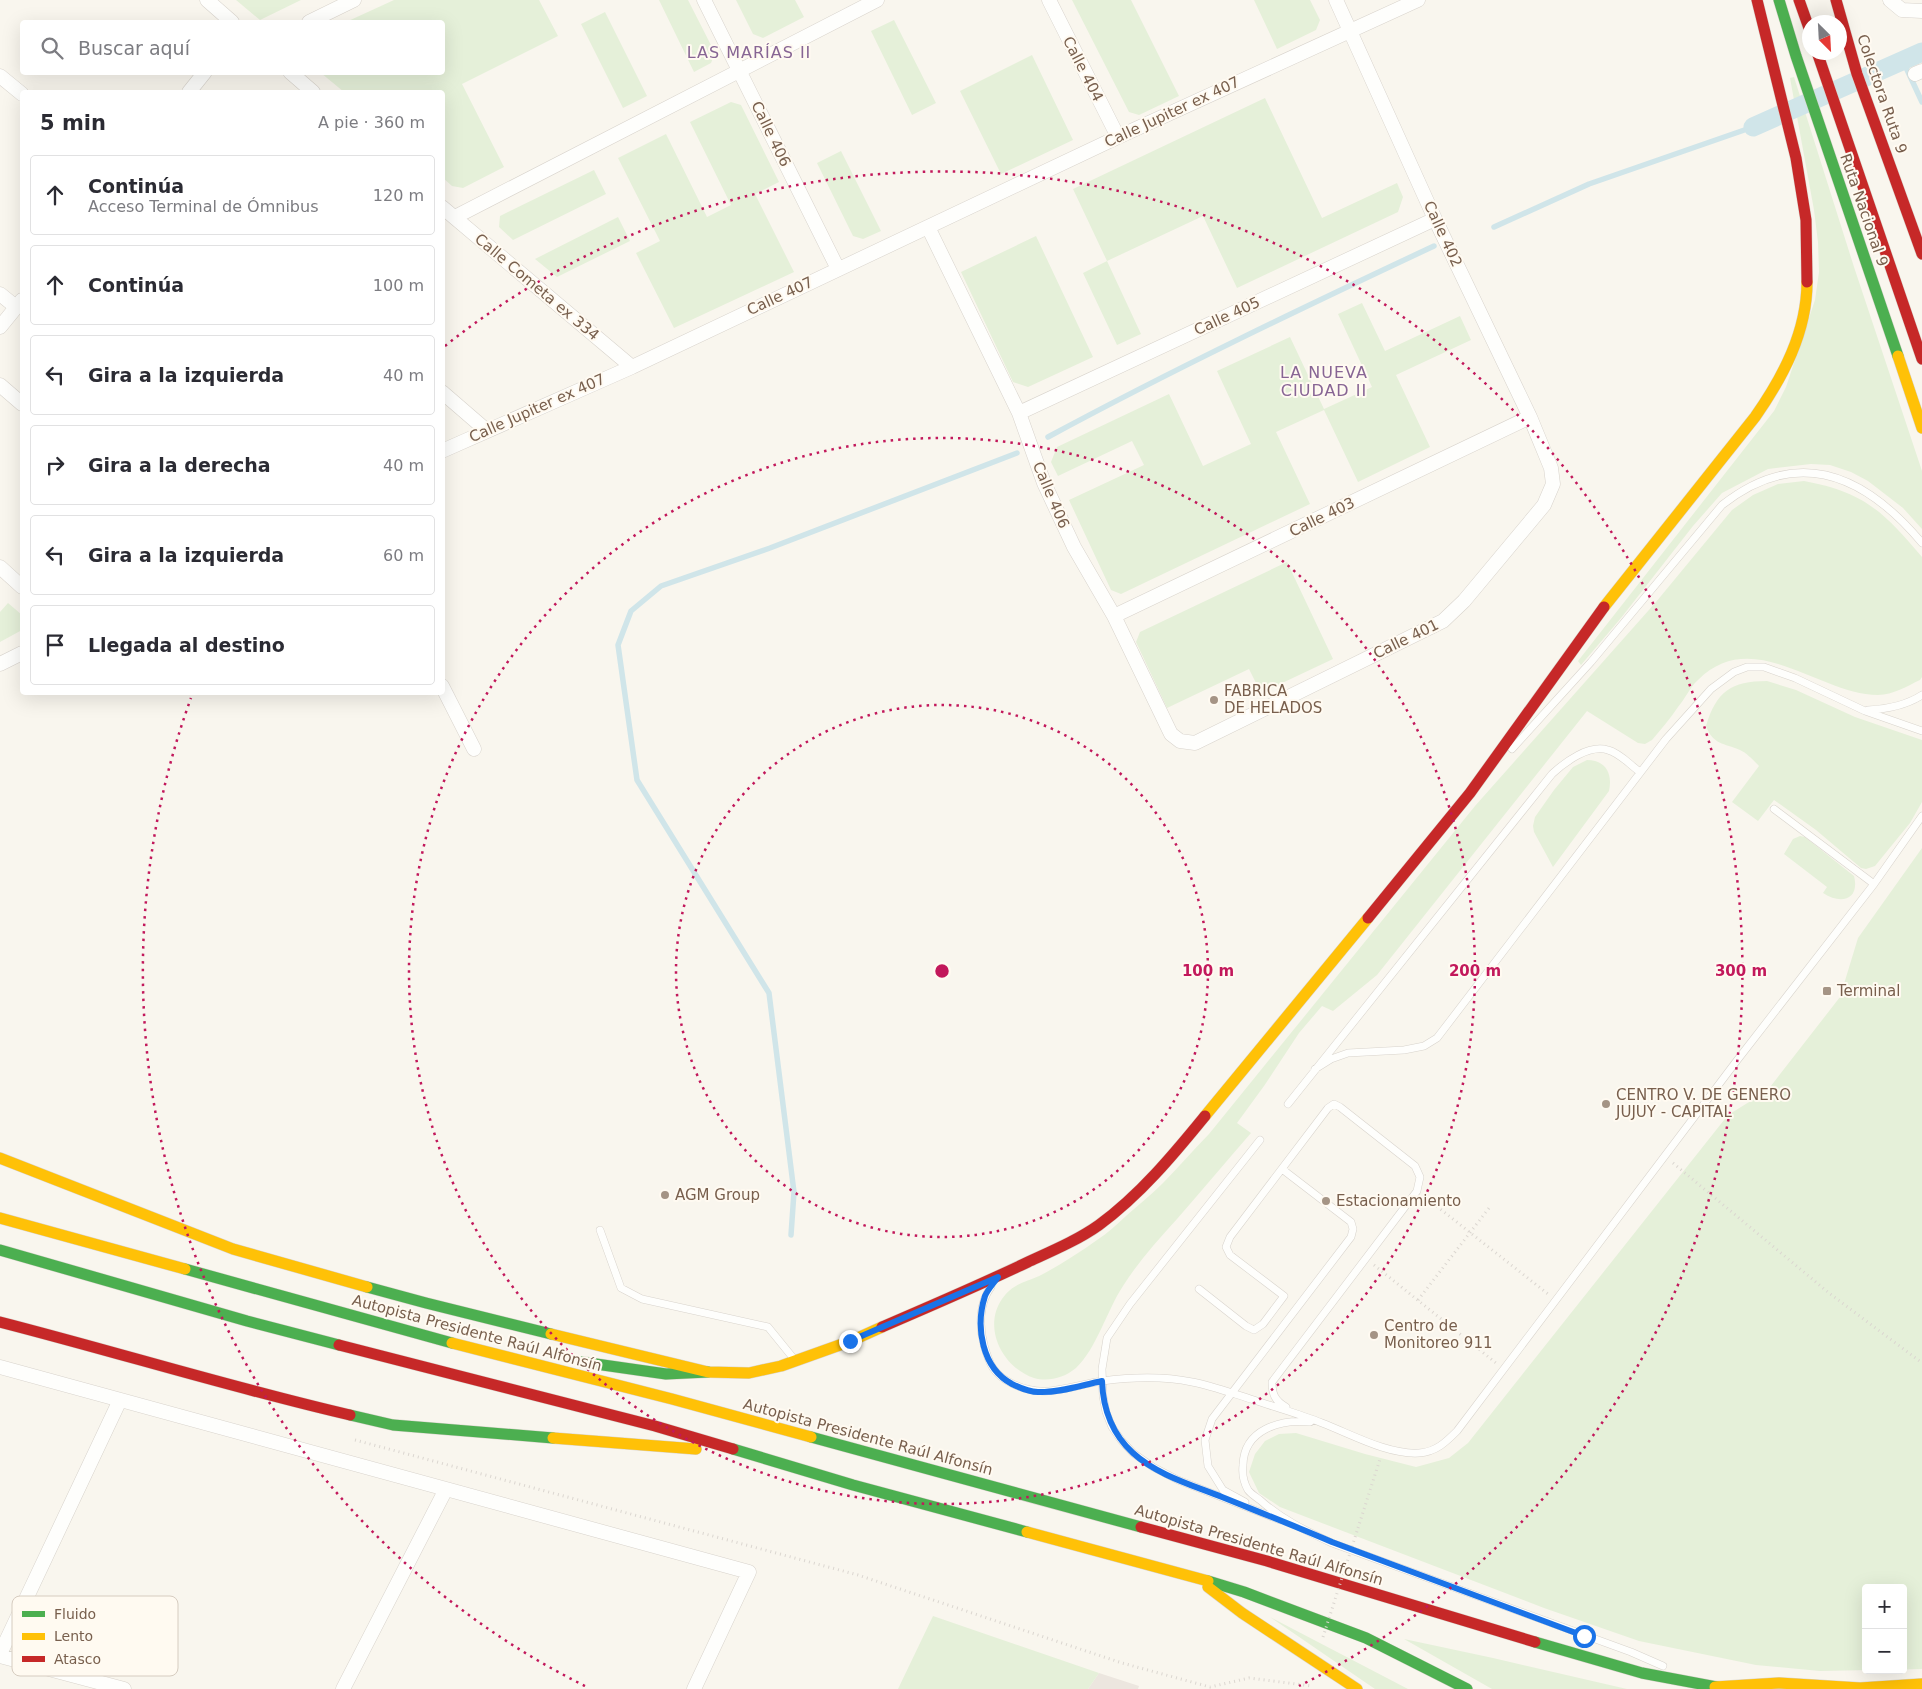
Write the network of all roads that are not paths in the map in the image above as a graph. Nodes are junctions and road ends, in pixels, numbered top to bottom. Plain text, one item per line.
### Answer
1 (207, 0) edge
2 (354, 0) edge
3 (704, 0) edge
4 (877, 0) edge
5 (1049, 0) edge
6 (1336, 0) edge
7 (1418, 0) edge
8 (1756, 0) edge
9 (1779, 0) edge
10 (1799, 0) edge
11 (1836, 0) edge
12 (1890, 0) edge
13 (1921, 12) edge
14 (1804, 15) edge
15 (230, 20) edge
16 (313, 20) edge
17 (1351, 31) junction
18 (1820, 60) edge
19 (739, 70) junction
20 (203, 75) edge
21 (293, 75) edge
22 (0, 76) edge
23 (191, 90) edge
24 (310, 90) edge
25 (20, 92) edge
26 (1118, 137) junction
27 (445, 209) edge
28 (455, 217) junction
29 (1435, 219) junction
30 (928, 227) junction
31 (1922, 254) edge
32 (838, 269) junction
33 (0, 294) edge
34 (19, 303) edge
35 (0, 327) edge
36 (1922, 359) edge
37 (632, 367) junction
38 (0, 385) edge
39 (445, 395) edge
40 (20, 402) edge
41 (1019, 413) junction
42 (1530, 417) junction
43 (1922, 428) edge
44 (486, 430) junction
45 (445, 450) edge
46 (1551, 468) joint
47 (1922, 543) edge
48 (0, 567) edge
49 (20, 585) edge
50 (1114, 616) junction
51 (20, 654) edge
52 (0, 664) edge
53 (445, 692) edge
54 (1922, 695) edge
55 (1865, 711) junction
56 (1922, 732) edge
57 (1195, 743) joint
58 (474, 748) dead end
59 (1640, 772) junction
60 (1470, 794) junction
61 (1774, 809) dead end
62 (1921, 819) edge
63 (1874, 884) junction
64 (1315, 1069) junction
65 (1288, 1104) dead end
66 (1260, 1140) dead end
67 (0, 1158) edge
68 (1282, 1169) junction
69 (0, 1218) edge
70 (600, 1230) dead end
71 (0, 1250) edge
72 (998, 1277) junction
73 (1199, 1289) dead end
74 (0, 1322) edge
75 (495, 1355) junction
76 (796, 1361) junction
77 (0, 1367) edge
78 (708, 1372) junction
79 (1102, 1381) junction
80 (1230, 1393) junction
81 (120, 1400) junction
82 (1299, 1415) junction
83 (1321, 1422) junction
84 (750, 1454) junction
85 (446, 1489) junction
86 (1297, 1527) junction
87 (1194, 1577) junction
88 (28, 1596) edge
89 (12, 1630) edge
90 (0, 1655) edge
91 (77, 1676) edge
92 (1922, 1684) edge
93 (1715, 1687) junction
94 (124, 1689) edge
95 (343, 1689) edge
96 (694, 1689) edge
97 (1357, 1689) edge
98 (1467, 1689) edge
99 (1727, 1689) edge

1 - 15 street
2 - 16 street
3 - 19 street, Calle 406
4 - 19 street
5 - 26 street, Calle 404
6 - 17 street, Calle 402
7 - 17 street, Calle Jupiter ex 407
8 - 60 main road
9 - 43 main road, Ruta Nacional 9
10 - 14 main road
11 - 31 main road, Colectora Ruta 9
12 - 13 street
17 - 26 street, Calle Jupiter ex 407
17 - 29 street, Calle 402
18 - 36 main road, Ruta Nacional 9
19 - 28 street
19 - 32 street, Calle 406
20 - 23 street
21 - 24 street
22 - 25 street
26 - 30 street, Calle Jupiter ex 407
27 - 28 street, Calle Cometa ex 334
28 - 37 street, Calle Cometa ex 334
29 - 41 street, Calle 405
29 - 42 street, Calle 402
30 - 32 street, Calle 407
30 - 41 street, Calle 406
32 - 37 street, Calle 407
33 - 34 street
34 - 35 street
37 - 44 street, Calle Jupiter ex 407
38 - 40 street
39 - 44 street
41 - 50 street, Calle 406
42 - 46 street, Calle 402
42 - 50 street, Calle 403
44 - 45 street, Calle Jupiter ex 407
46 - 57 street, Calle 401
47 - 60 lane
48 - 49 street
50 - 57 street, Calle 406
51 - 52 street
53 - 58 street
54 - 55 lane
55 - 56 lane
55 - 59 lane
59 - 64 lane
59 - 64 lane
60 - 72 main road
61 - 63 lane
62 - 63 lane
63 - 83 lane
64 - 65 lane
66 - 79 lane
67 - 78 main road
68 - 73 lane
68 - 80 lane
68 - 82 lane
69 - 75 main road, Autopista Presidente Raúl Alfonsín
70 - 76 lane
71 - 84 main road
72 - 76 main road
72 - 79 lane
74 - 84 main road
75 - 78 main road
75 - 93 main road, Autopista Presidente Raúl Alfonsín
76 - 78 main road
77 - 81 street
79 - 80 lane
79 - 86 lane
80 - 82 lane
80 - 86 lane
81 - 85 street
81 - 88 street
82 - 83 lane
83 - 86 lane
84 - 87 main road
85 - 95 street
85 - 96 street
86 - 93 lane
87 - 97 main road
87 - 98 main road
89 - 90 street
91 - 94 street
92 - 93 main road
93 - 99 main road, Autopista Presidente Raúl Alfonsín

